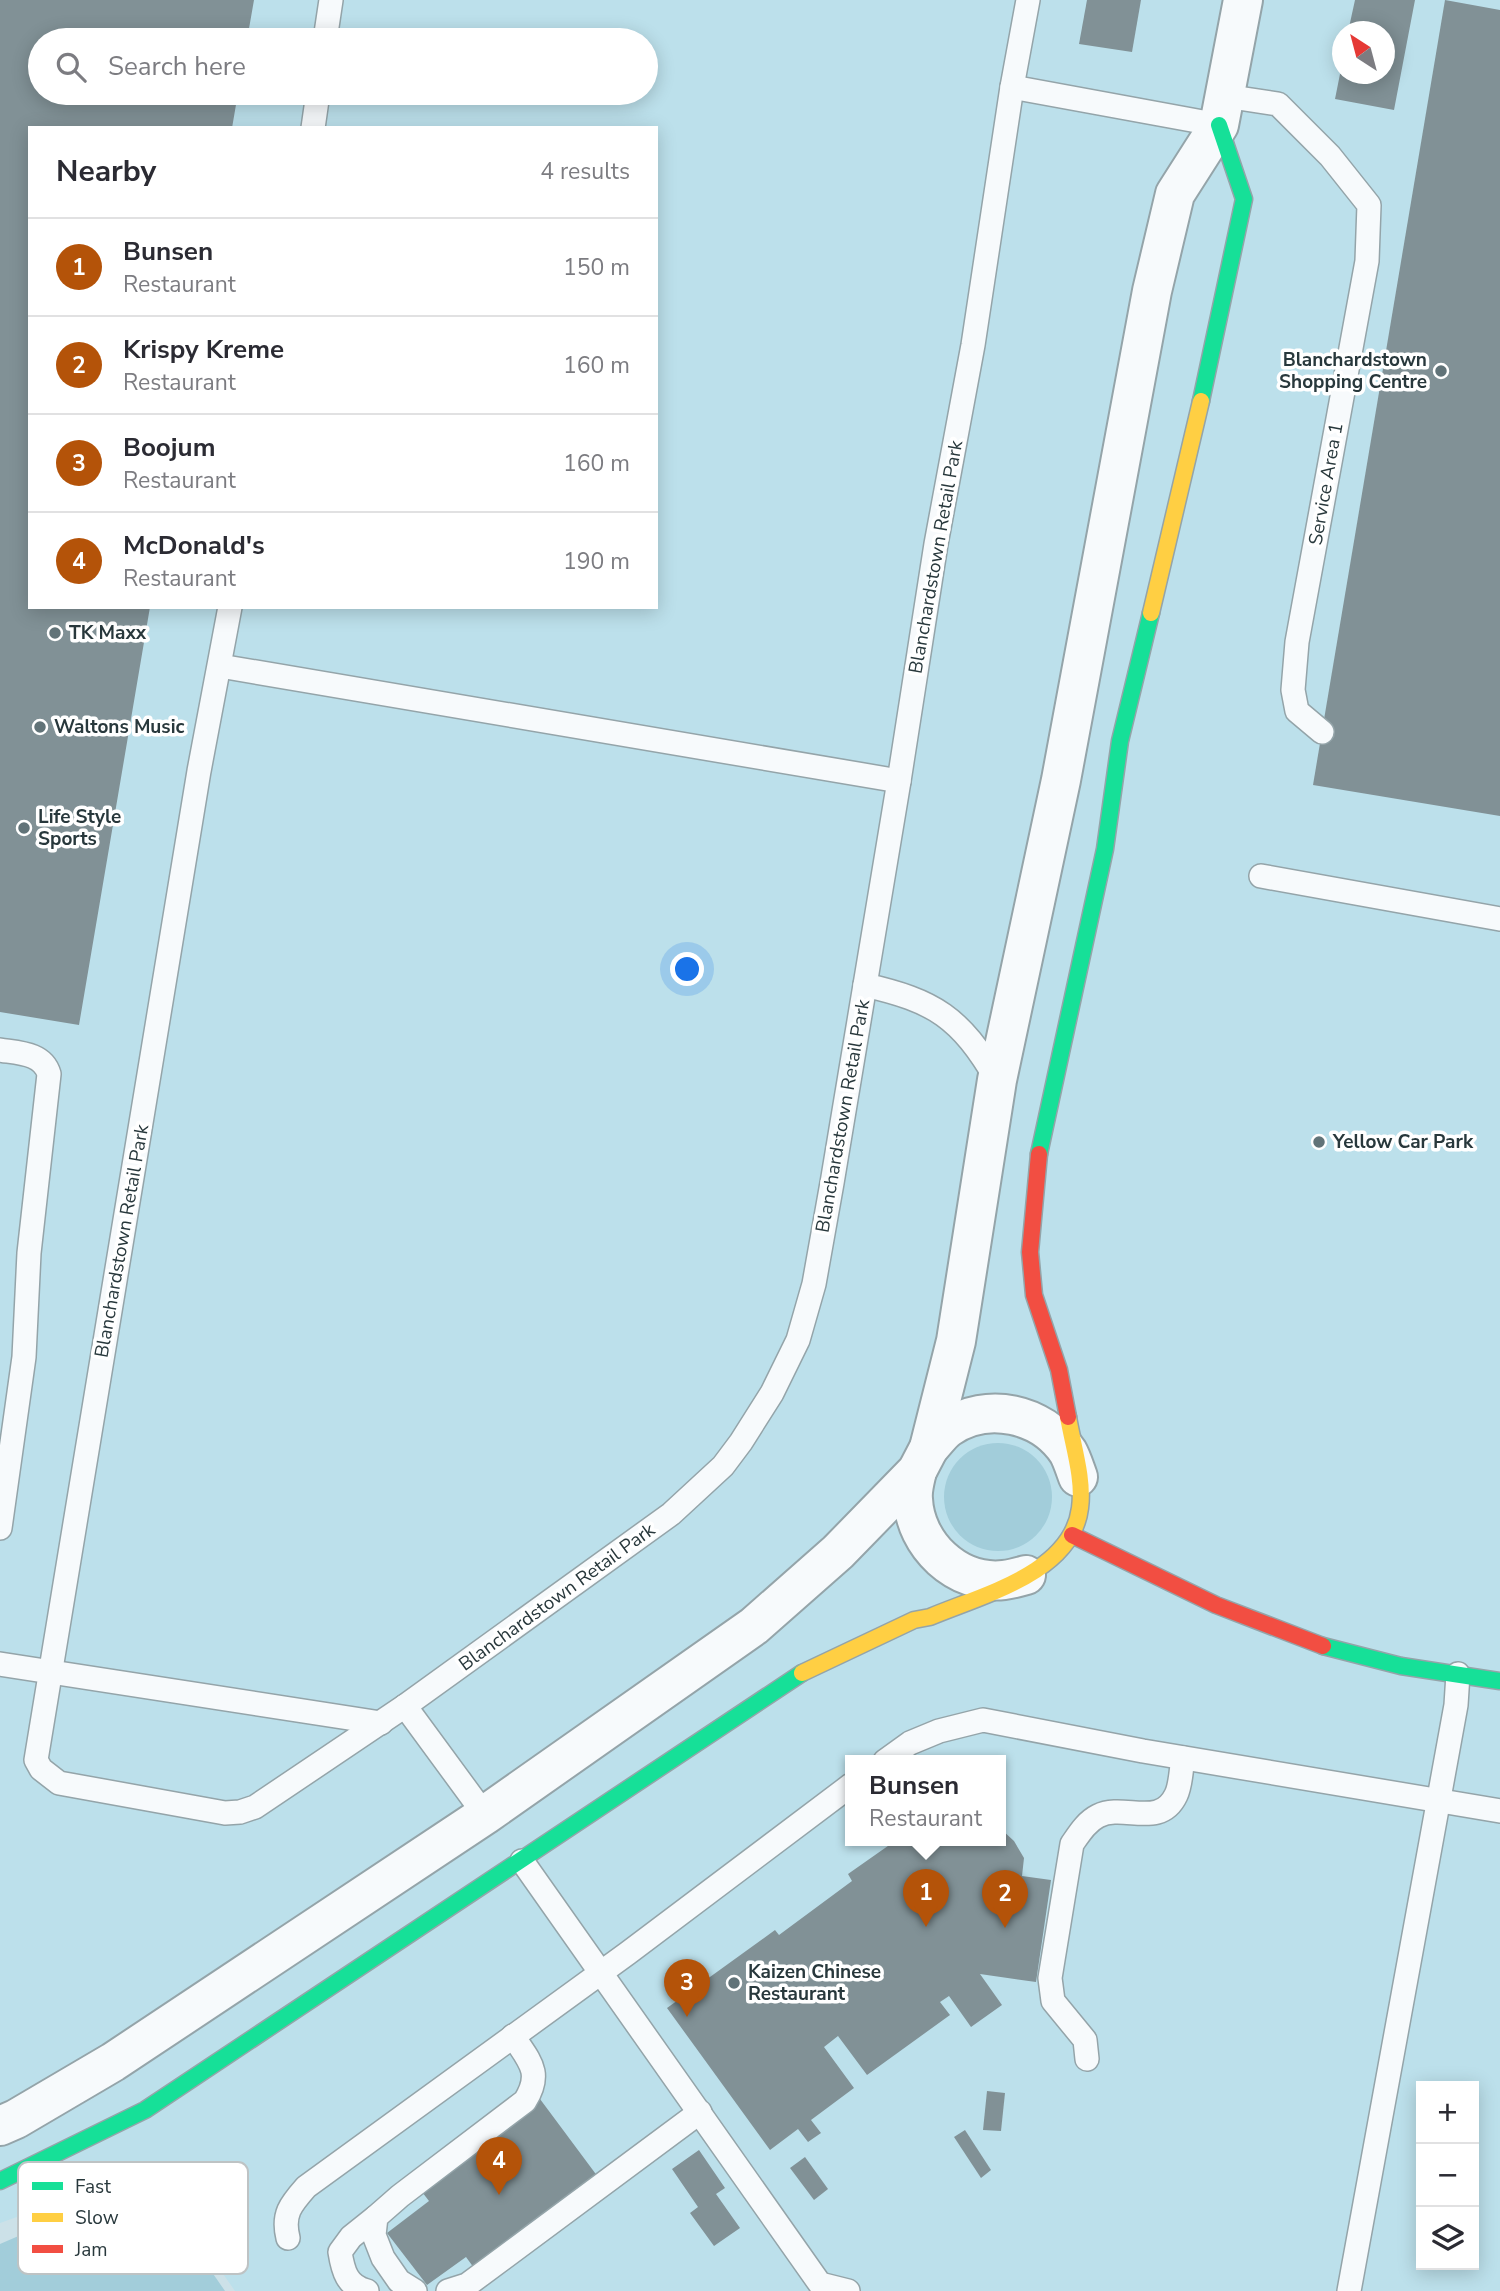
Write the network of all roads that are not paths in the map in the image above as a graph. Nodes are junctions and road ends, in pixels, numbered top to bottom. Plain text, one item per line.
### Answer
1 (331, 0) edge
2 (1028, 0) edge
3 (1243, 0) edge
4 (328, 28) edge
5 (1012, 87) junction
6 (316, 105) edge
7 (1222, 111) junction
8 (313, 126) edge
9 (230, 609) edge
10 (220, 666) junction
11 (1322, 732) dead end
12 (899, 781) junction
13 (1261, 876) dead end
14 (1500, 919) edge
15 (865, 985) junction
16 (0, 1050) edge
17 (997, 1080) junction
18 (923, 1460) junction
19 (1079, 1479) junction
20 (0, 1528) edge
21 (1072, 1535) junction
22 (1031, 1574) junction
23 (0, 1664) edge
24 (50, 1671) junction
25 (1458, 1674) junction
26 (1500, 1681) edge
27 (405, 1706) junction
28 (381, 1723) junction
29 (894, 1755) edge
30 (1183, 1758) junction
31 (845, 1790) edge
32 (1438, 1801) junction
33 (1500, 1811) edge
34 (485, 1815) junction
35 (522, 1861) junction
36 (602, 1971) junction
37 (513, 2035) junction
38 (1087, 2059) dead end
39 (700, 2112) junction
40 (0, 2126) edge
41 (39, 2162) edge
42 (18, 2172) edge
43 (0, 2181) edge
44 (376, 2217) junction
45 (288, 2238) dead end
46 (367, 2291) edge
47 (415, 2291) edge
48 (447, 2291) edge
49 (848, 2291) edge
50 (1349, 2291) edge

1 - 4 lane
2 - 5 lane, Blanchardstown Retail Park
3 - 7 street
5 - 7 lane
5 - 12 lane, Blanchardstown Retail Park
6 - 8 lane
7 - 11 lane, Service Area 1
7 - 17 street
7 - 19 street
9 - 10 lane, Blanchardstown Retail Park
10 - 12 lane
10 - 24 lane, Blanchardstown Retail Park
12 - 15 lane, Blanchardstown Retail Park
13 - 14 lane
15 - 17 lane
15 - 27 lane, Blanchardstown Retail Park
16 - 20 lane
17 - 18 street
18 - 19 street
18 - 22 street
18 - 34 street
19 - 21 street
21 - 22 street
21 - 25 street
22 - 35 street
23 - 24 lane
24 - 28 lane
24 - 28 lane, Blanchardstown Retail Park
25 - 26 street
25 - 32 lane
27 - 28 lane, Blanchardstown Retail Park
27 - 34 lane
29 - 30 lane
30 - 32 lane
30 - 38 lane
31 - 36 lane
32 - 33 lane
32 - 50 lane
34 - 40 street
35 - 36 lane
35 - 41 street
36 - 37 lane
36 - 39 lane
37 - 44 lane
37 - 45 lane
39 - 48 lane
39 - 49 lane
42 - 43 street
44 - 46 lane
44 - 47 lane

